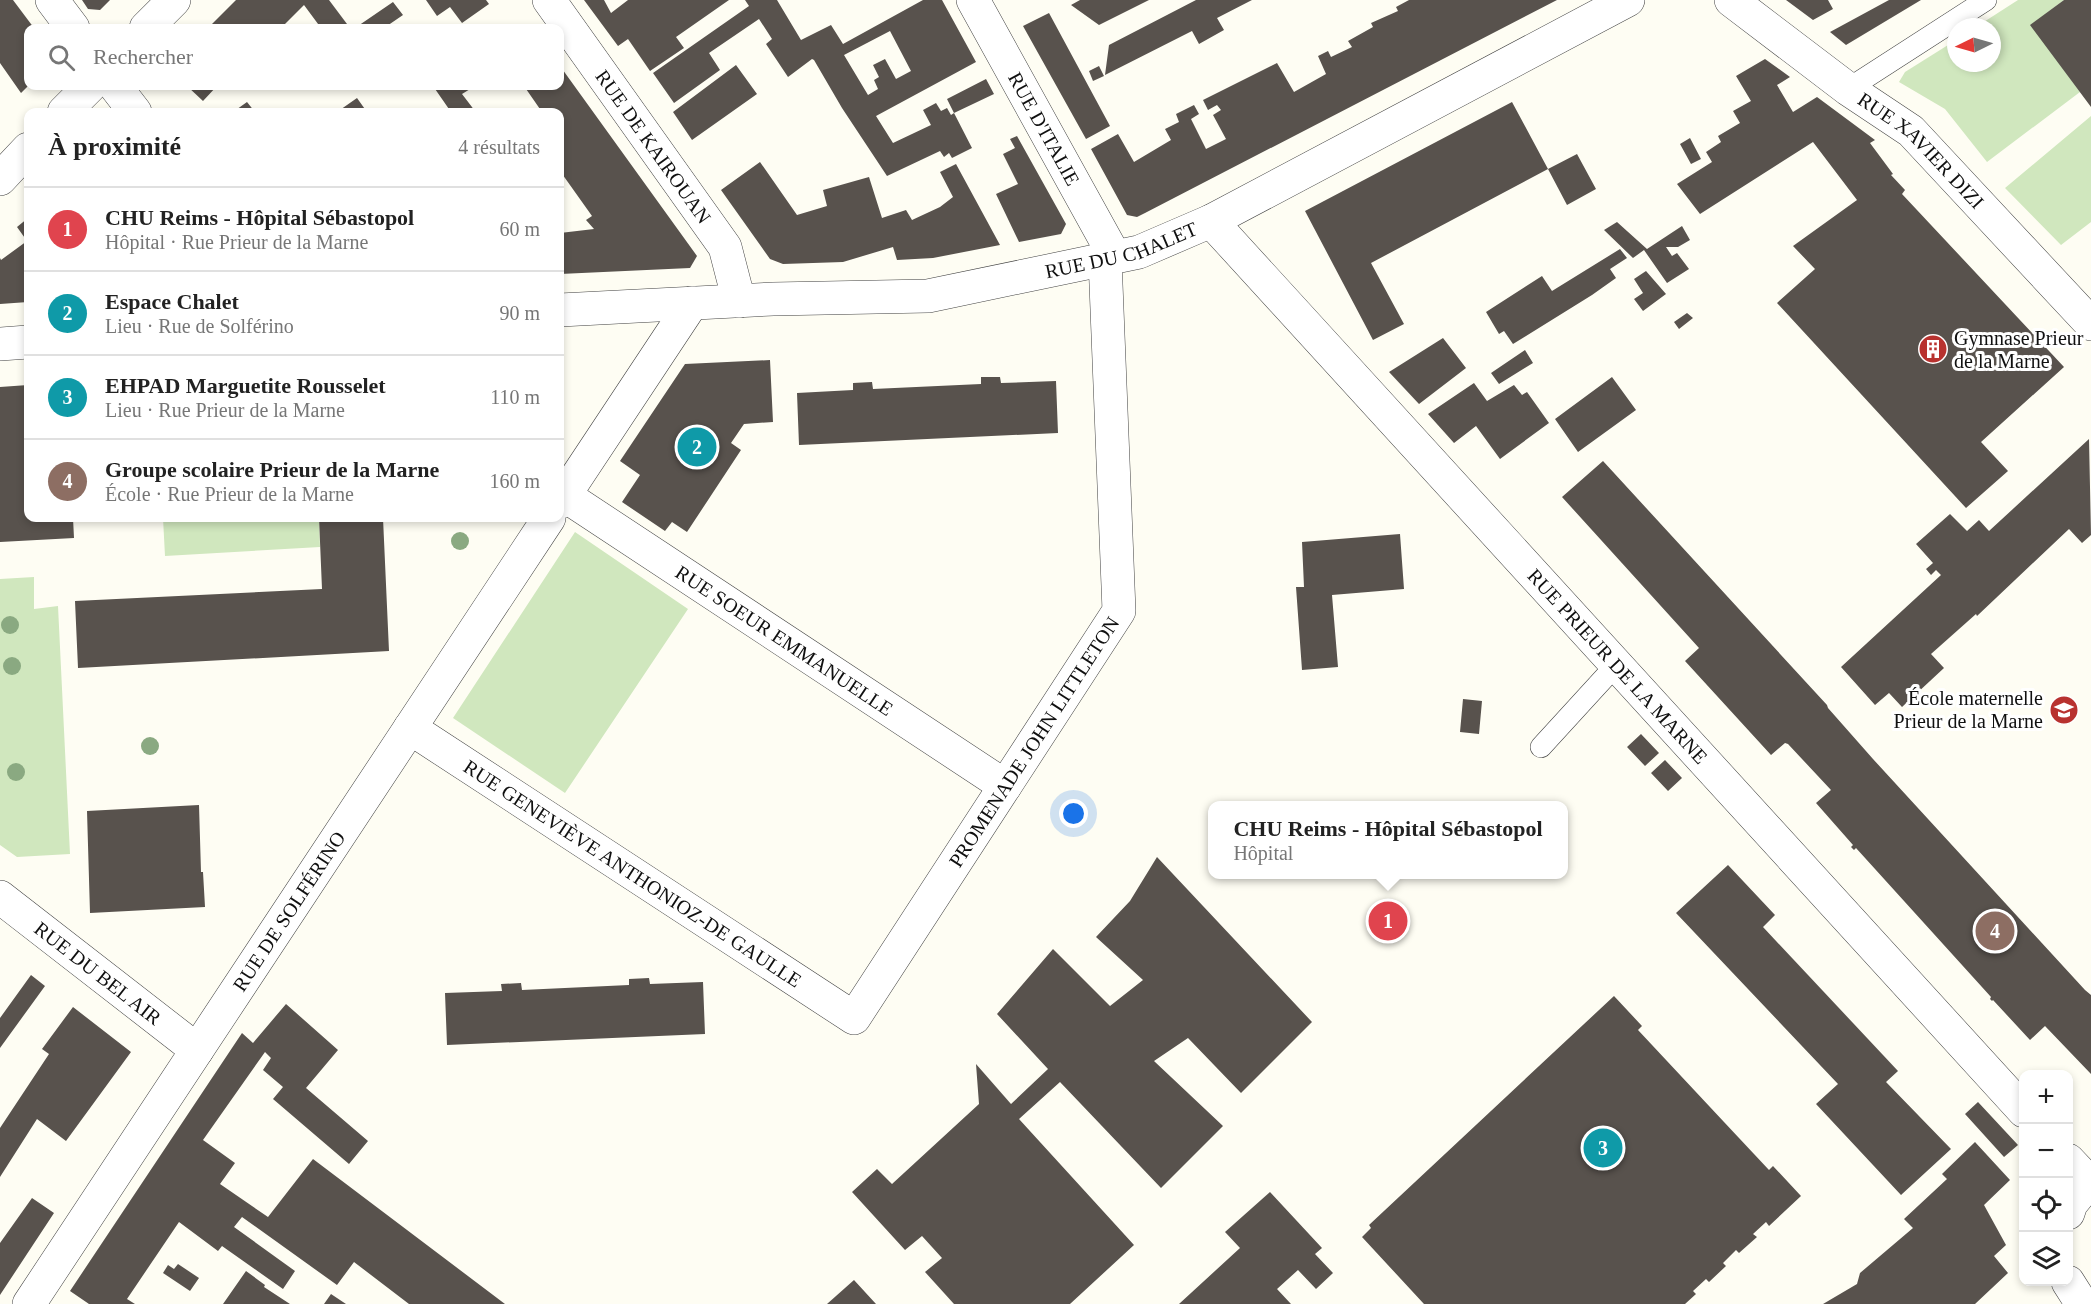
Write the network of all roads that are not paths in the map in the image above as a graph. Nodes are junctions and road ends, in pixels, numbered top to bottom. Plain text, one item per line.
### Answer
1 (52, 0) edge
2 (174, 0) edge
3 (549, 0) edge
4 (973, 0) edge
5 (1628, 0) edge
6 (1731, 0) edge
7 (1986, 0) edge
8 (70, 24) edge
9 (150, 24) edge
10 (1848, 89) junction
11 (86, 90) edge
12 (119, 90) edge
13 (68, 108) edge
14 (132, 108) edge
15 (24, 153) edge
16 (0, 178) edge
17 (1211, 221) junction
18 (1110, 258) junction
19 (739, 301) junction
20 (692, 303) junction
21 (564, 310) edge
22 (2091, 324) edge
23 (24, 342) edge
24 (0, 344) edge
25 (564, 495) edge
26 (564, 509) edge
27 (546, 522) edge
28 (1616, 664) junction
29 (410, 728) junction
30 (1541, 747) dead end
31 (1005, 786) junction
32 (0, 897) edge
33 (854, 1018) joint
34 (198, 1050) junction
35 (2019, 1106) edge
36 (2083, 1173) edge
37 (2073, 1199) edge
38 (29, 1304) edge

1 - 8 street
2 - 9 street
3 - 19 street, RUE DE KAIROUAN
4 - 18 street, RUE D'ITALIE
5 - 17 street, RUE DU CHALET
6 - 10 street, RUE XAVIER DIZI
7 - 10 lane
10 - 22 street, RUE XAVIER DIZI
11 - 13 street
12 - 14 street
15 - 16 street
17 - 18 street, RUE DU CHALET
17 - 28 street, RUE PRIEUR DE LA MARNE
18 - 19 street, RUE DU CHALET
18 - 31 street, PROMENADE JOHN LITTLETON
19 - 20 street, RUE DU CHALET
20 - 21 street, RUE DU CHALET
20 - 25 street, RUE DE SOLFÉRINO
23 - 24 street
26 - 31 street, RUE SOEUR EMMANUELLE
27 - 29 street, RUE DE SOLFÉRINO
28 - 30 lane
28 - 35 street, RUE PRIEUR DE LA MARNE
29 - 33 street, RUE GENEVIÈVE ANTHONIOZ-DE GAULLE
29 - 34 street, RUE DE SOLFÉRINO
31 - 33 street, PROMENADE JOHN LITTLETON
32 - 34 street, RUE DU BEL AIR
34 - 38 street, RUE DE SOLFÉRINO
36 - 37 street

